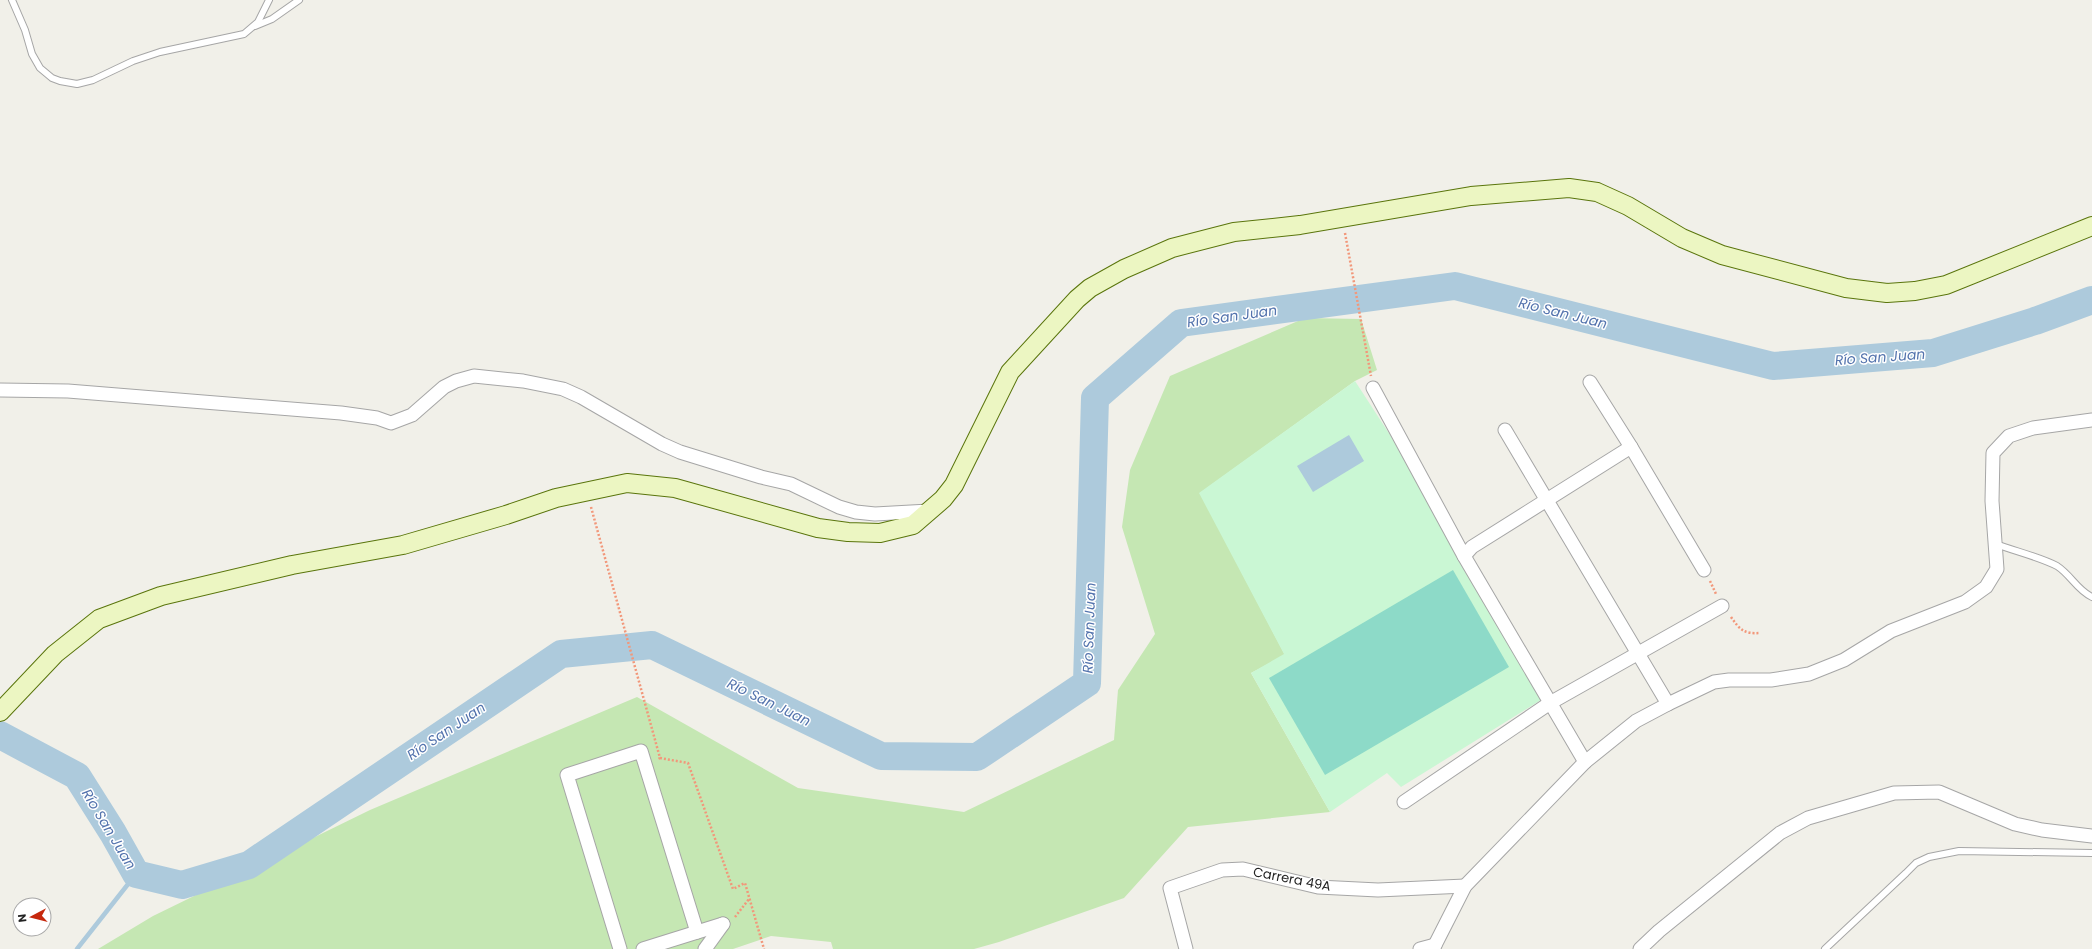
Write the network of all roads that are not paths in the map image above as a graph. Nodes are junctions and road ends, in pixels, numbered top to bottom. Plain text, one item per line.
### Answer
1 (12, 0) edge
2 (269, 0) edge
3 (299, 0) edge
4 (255, 26) junction
5 (2092, 226) edge
6 (1590, 382) dead end
7 (1373, 388) road end
8 (0, 390) edge
9 (2092, 420) edge
10 (1505, 430) dead end
11 (1632, 447) junction
12 (1547, 500) junction
13 (929, 511) junction
14 (1995, 544) junction
15 (1464, 556) junction
16 (1704, 570) dead end
17 (2092, 597) edge
18 (1722, 606) dead end
19 (1638, 654) junction
20 (1550, 703) junction
21 (1668, 704) junction
22 (0, 712) edge
23 (1585, 762) junction
24 (1404, 802) dead end
25 (2092, 836) edge
26 (2092, 853) edge
27 (1465, 886) junction
28 (697, 932) junction
29 (1436, 947) edge
30 (620, 949) edge
31 (643, 949) edge
32 (705, 949) edge
33 (1186, 949) edge
34 (1420, 949) edge
35 (1640, 949) edge
36 (1825, 949) edge

1 - 4 lane
2 - 4 lane
3 - 4 lane
5 - 13 main road
6 - 11 street
7 - 15 street
8 - 13 street
9 - 14 street
10 - 12 street
11 - 12 street
11 - 16 street
12 - 15 street
12 - 19 street
13 - 22 main road
14 - 17 lane
14 - 21 street
15 - 20 street
18 - 19 street
19 - 20 street
19 - 21 street
20 - 23 street
20 - 24 street
21 - 23 street
23 - 27 street
25 - 35 street
26 - 36 lane
27 - 29 street
27 - 33 street, Carrera 49A
28 - 30 street
28 - 31 street
28 - 32 street
29 - 34 street

